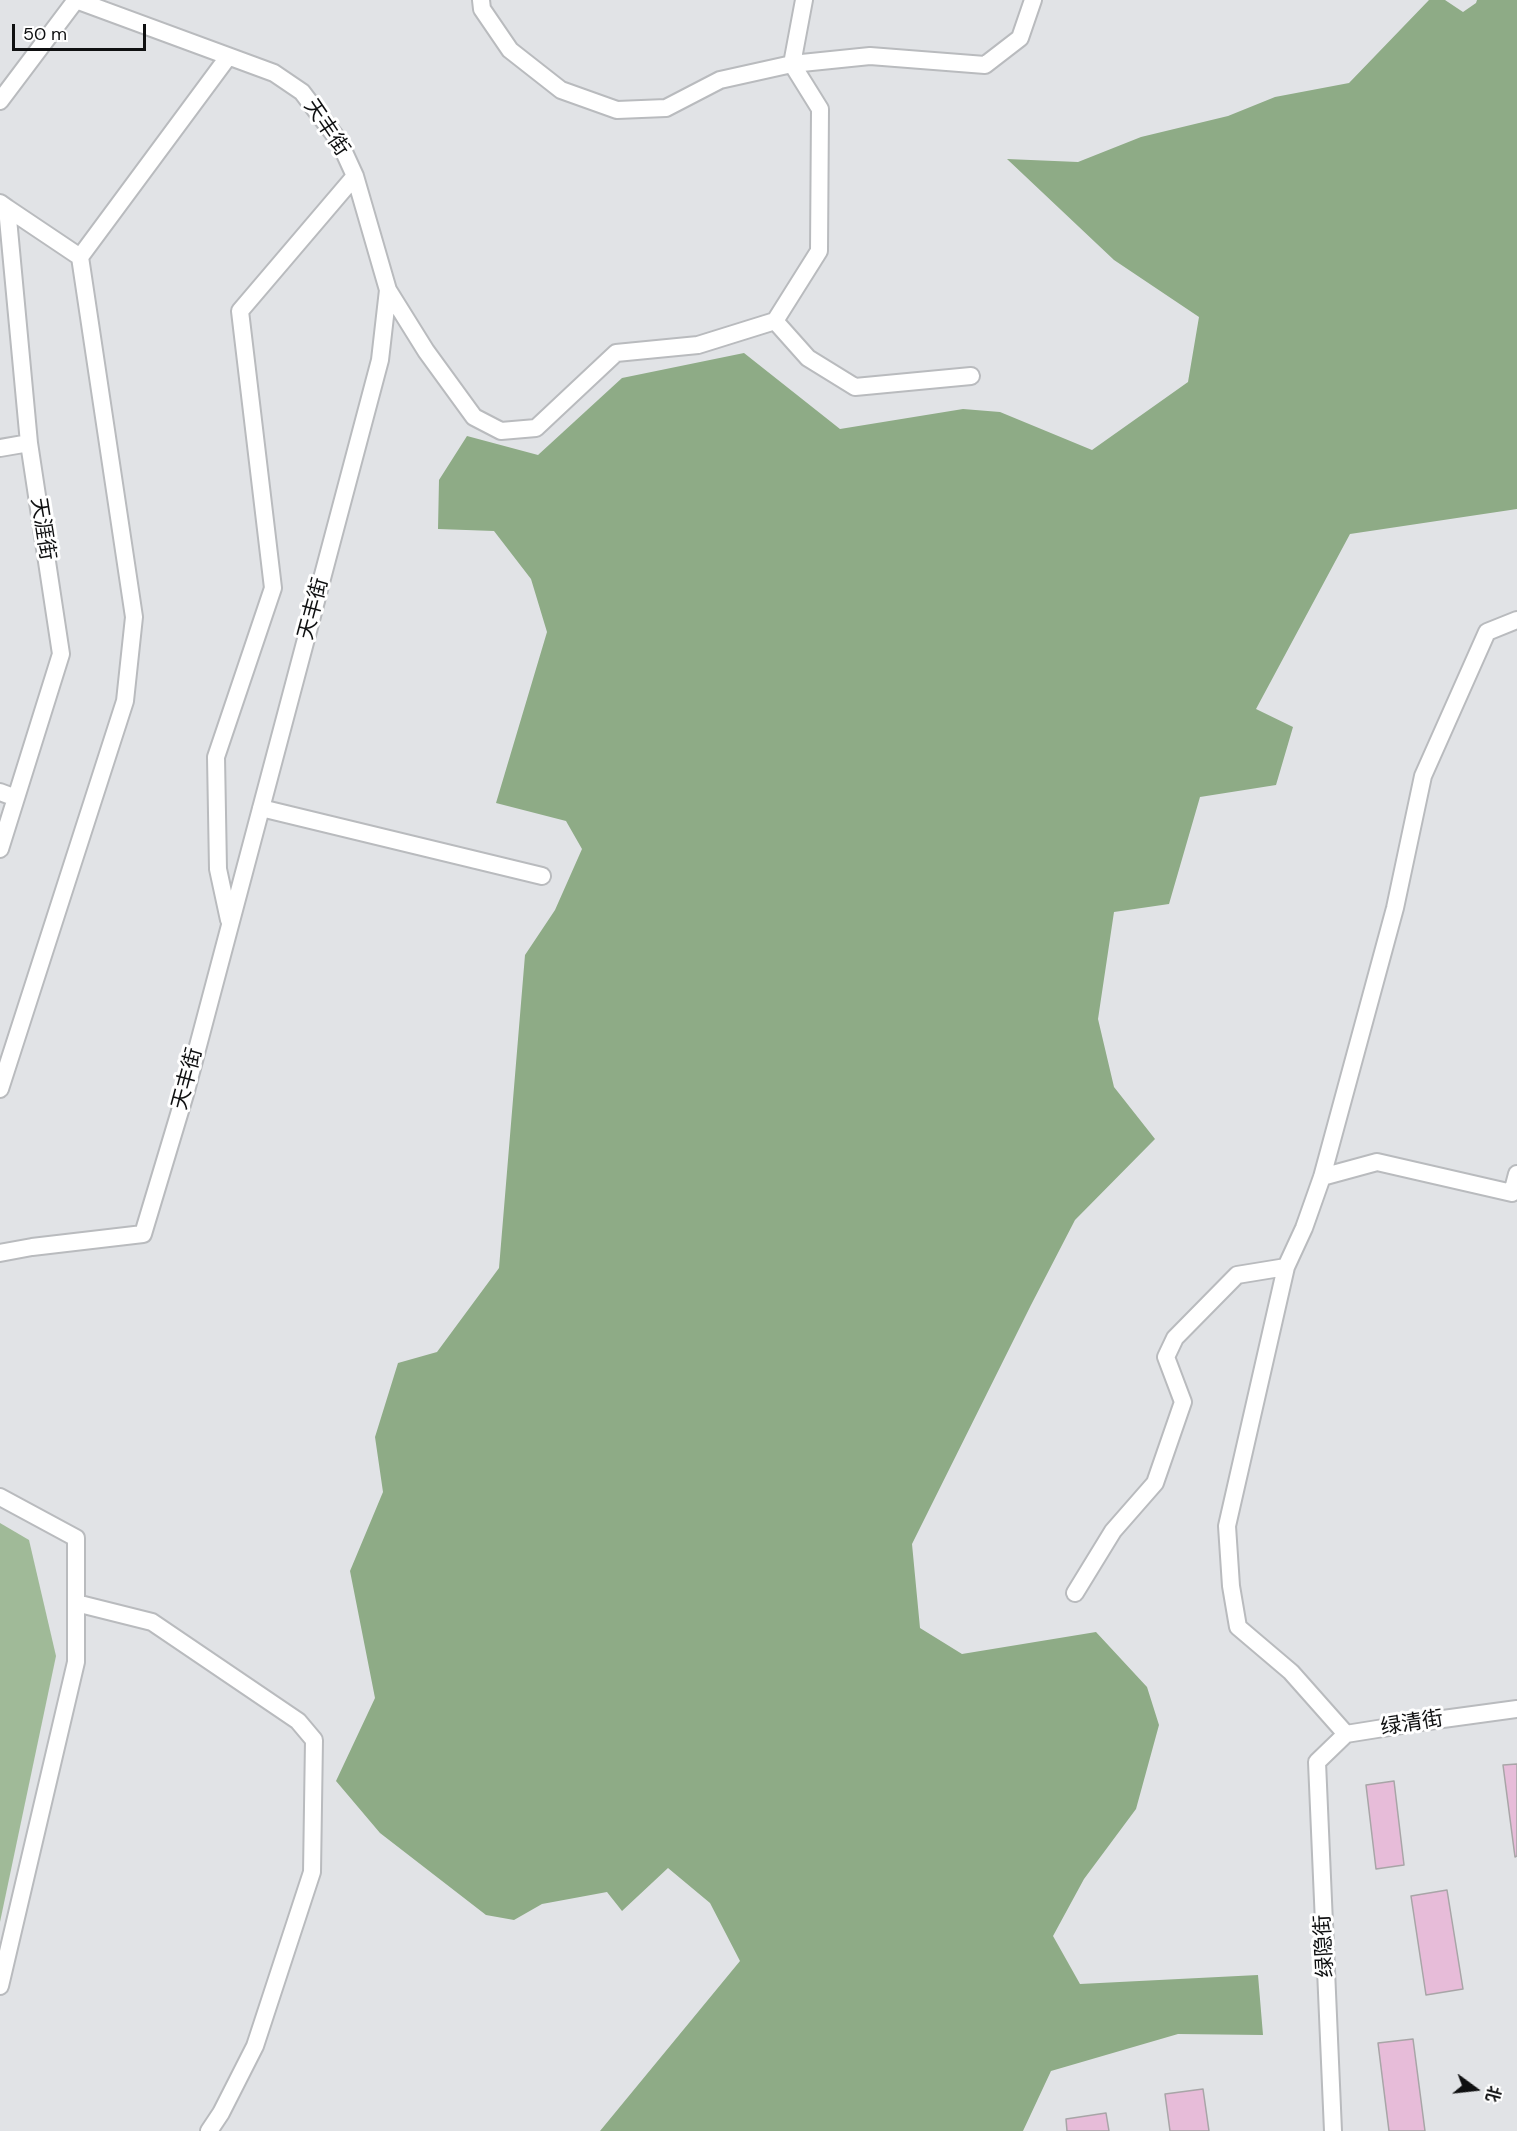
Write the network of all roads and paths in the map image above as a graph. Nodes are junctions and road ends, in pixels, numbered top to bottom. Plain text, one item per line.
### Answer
1 (76, 0) edge
2 (480, 0) edge
3 (804, 0) edge
4 (1033, 0) edge
5 (228, 57) junction
6 (792, 64) junction
7 (0, 101) edge
8 (355, 176) junction
9 (3, 205) edge
10 (80, 257) junction
11 (388, 290) junction
12 (775, 321) junction
13 (970, 376) dead end
14 (29, 443) junction
15 (0, 448) edge
16 (1517, 620) edge
17 (0, 792) edge
18 (16, 798) junction
19 (261, 808) junction
20 (0, 849) edge
21 (542, 876) dead end
22 (230, 924) junction
23 (0, 1089) edge
24 (1517, 1174) edge
25 (1322, 1177) junction
26 (0, 1253) edge
27 (1286, 1267) junction
28 (0, 1497) edge
29 (1075, 1593) dead end
30 (76, 1603) junction
31 (1517, 1709) edge
32 (1346, 1734) junction
33 (0, 1986) edge
34 (209, 2131) edge
35 (1333, 2131) edge

1 - 5 street, 天丰街
1 - 7 street
2 - 6 street
3 - 6 street
4 - 6 street
5 - 8 street, 天丰街
5 - 10 street
6 - 12 street
8 - 11 street, 天丰街
8 - 22 street
9 - 10 street
9 - 14 street, 天涯街
10 - 23 street
11 - 12 street
11 - 19 street, 天丰街
12 - 13 street
14 - 15 street
14 - 18 street, 天涯街
16 - 25 street
17 - 18 street
18 - 20 street, 天涯街
19 - 21 street
19 - 22 street, 天丰街
22 - 26 street, 天丰街
24 - 25 street
25 - 27 street
27 - 29 street
27 - 32 street
28 - 30 street
30 - 33 street
30 - 34 street
31 - 32 street, 绿清街
32 - 35 street, 绿隐街

